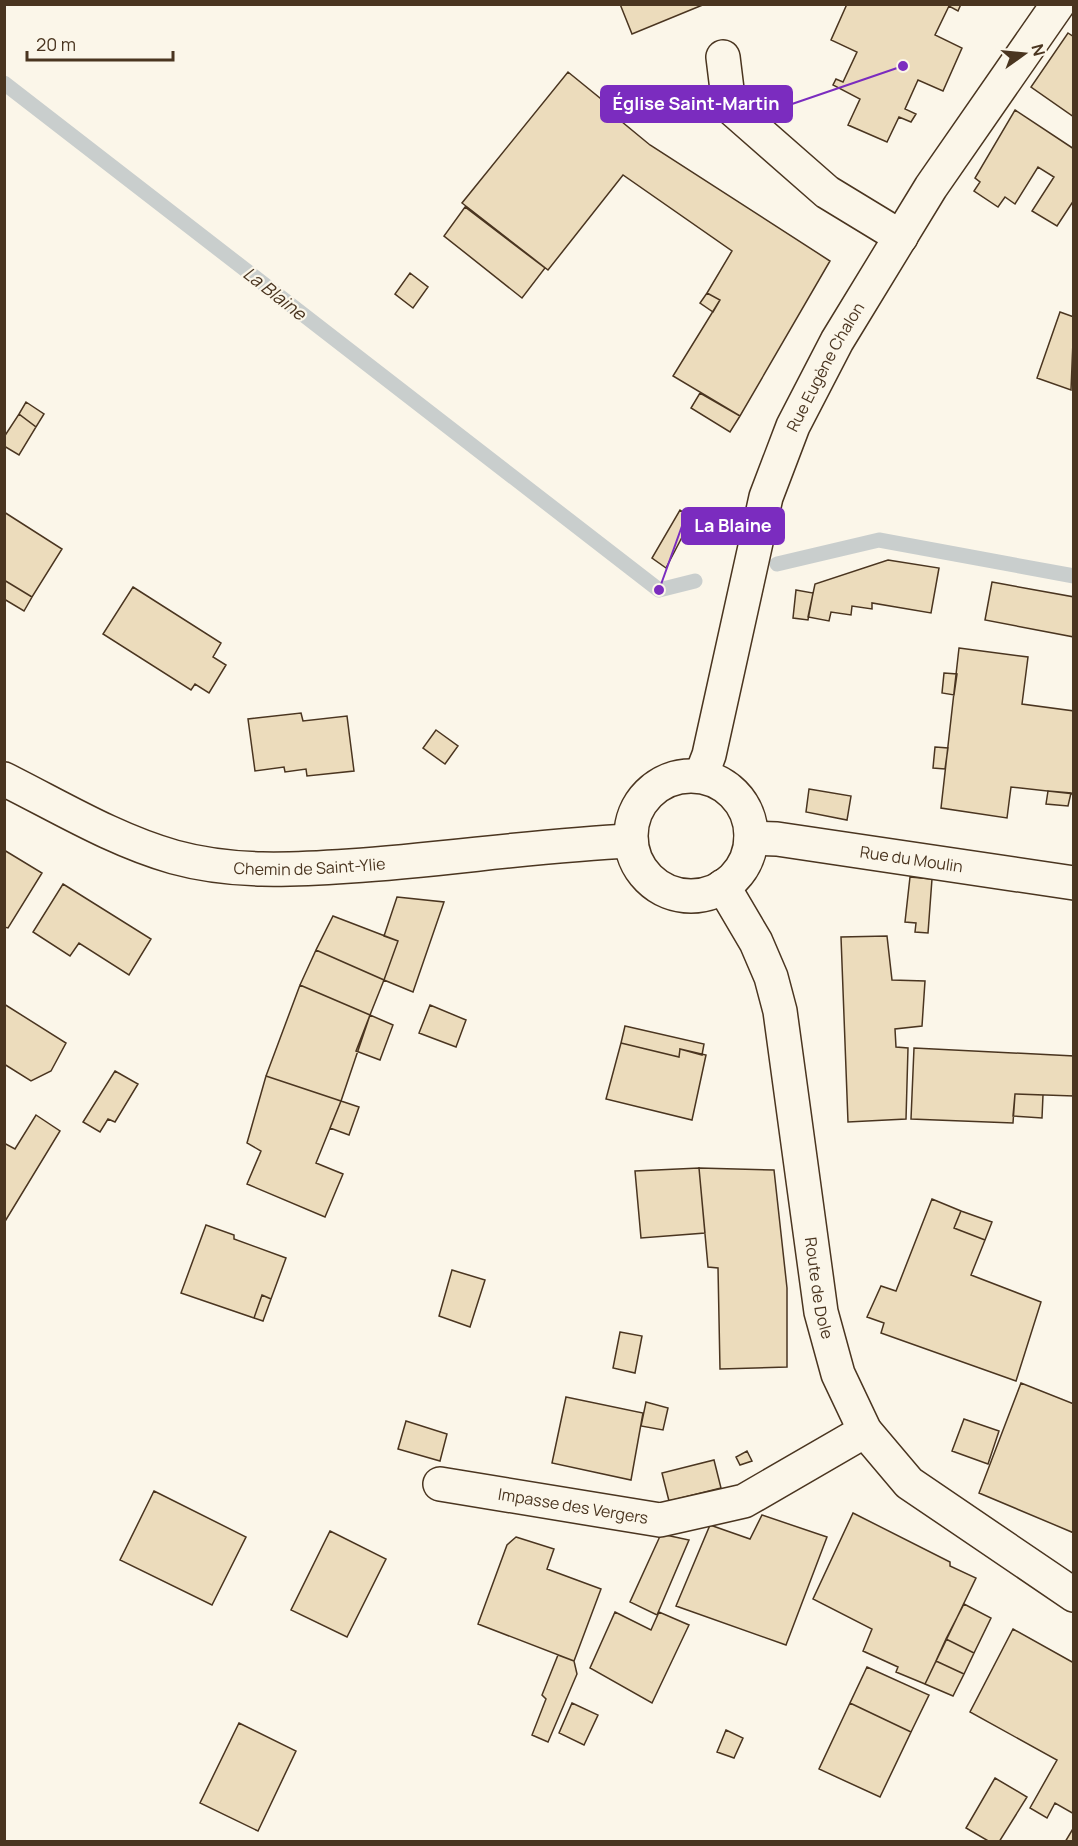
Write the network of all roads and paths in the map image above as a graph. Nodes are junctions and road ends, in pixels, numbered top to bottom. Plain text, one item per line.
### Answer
1 (1058, 4) edge
2 (723, 57) dead end
3 (901, 237) junction
4 (701, 776) junction
5 (4, 779) edge
6 (751, 838) junction
7 (631, 840) junction
8 (1074, 883) edge
9 (723, 886) junction
10 (865, 1431) junction
11 (440, 1484) dead end
12 (1074, 1595) edge

1 - 3 main road, Rue Eugène Chalon
2 - 3 main road
3 - 4 main road, Rue Eugène Chalon
4 - 6 main road
4 - 7 main road
5 - 7 main road, Chemin de Saint-Ylie
6 - 8 main road, Rue du Moulin
6 - 9 main road
7 - 9 main road
9 - 10 main road, Route de Dole
10 - 11 main road, Impasse des Vergers
10 - 12 main road, Route de Dole

